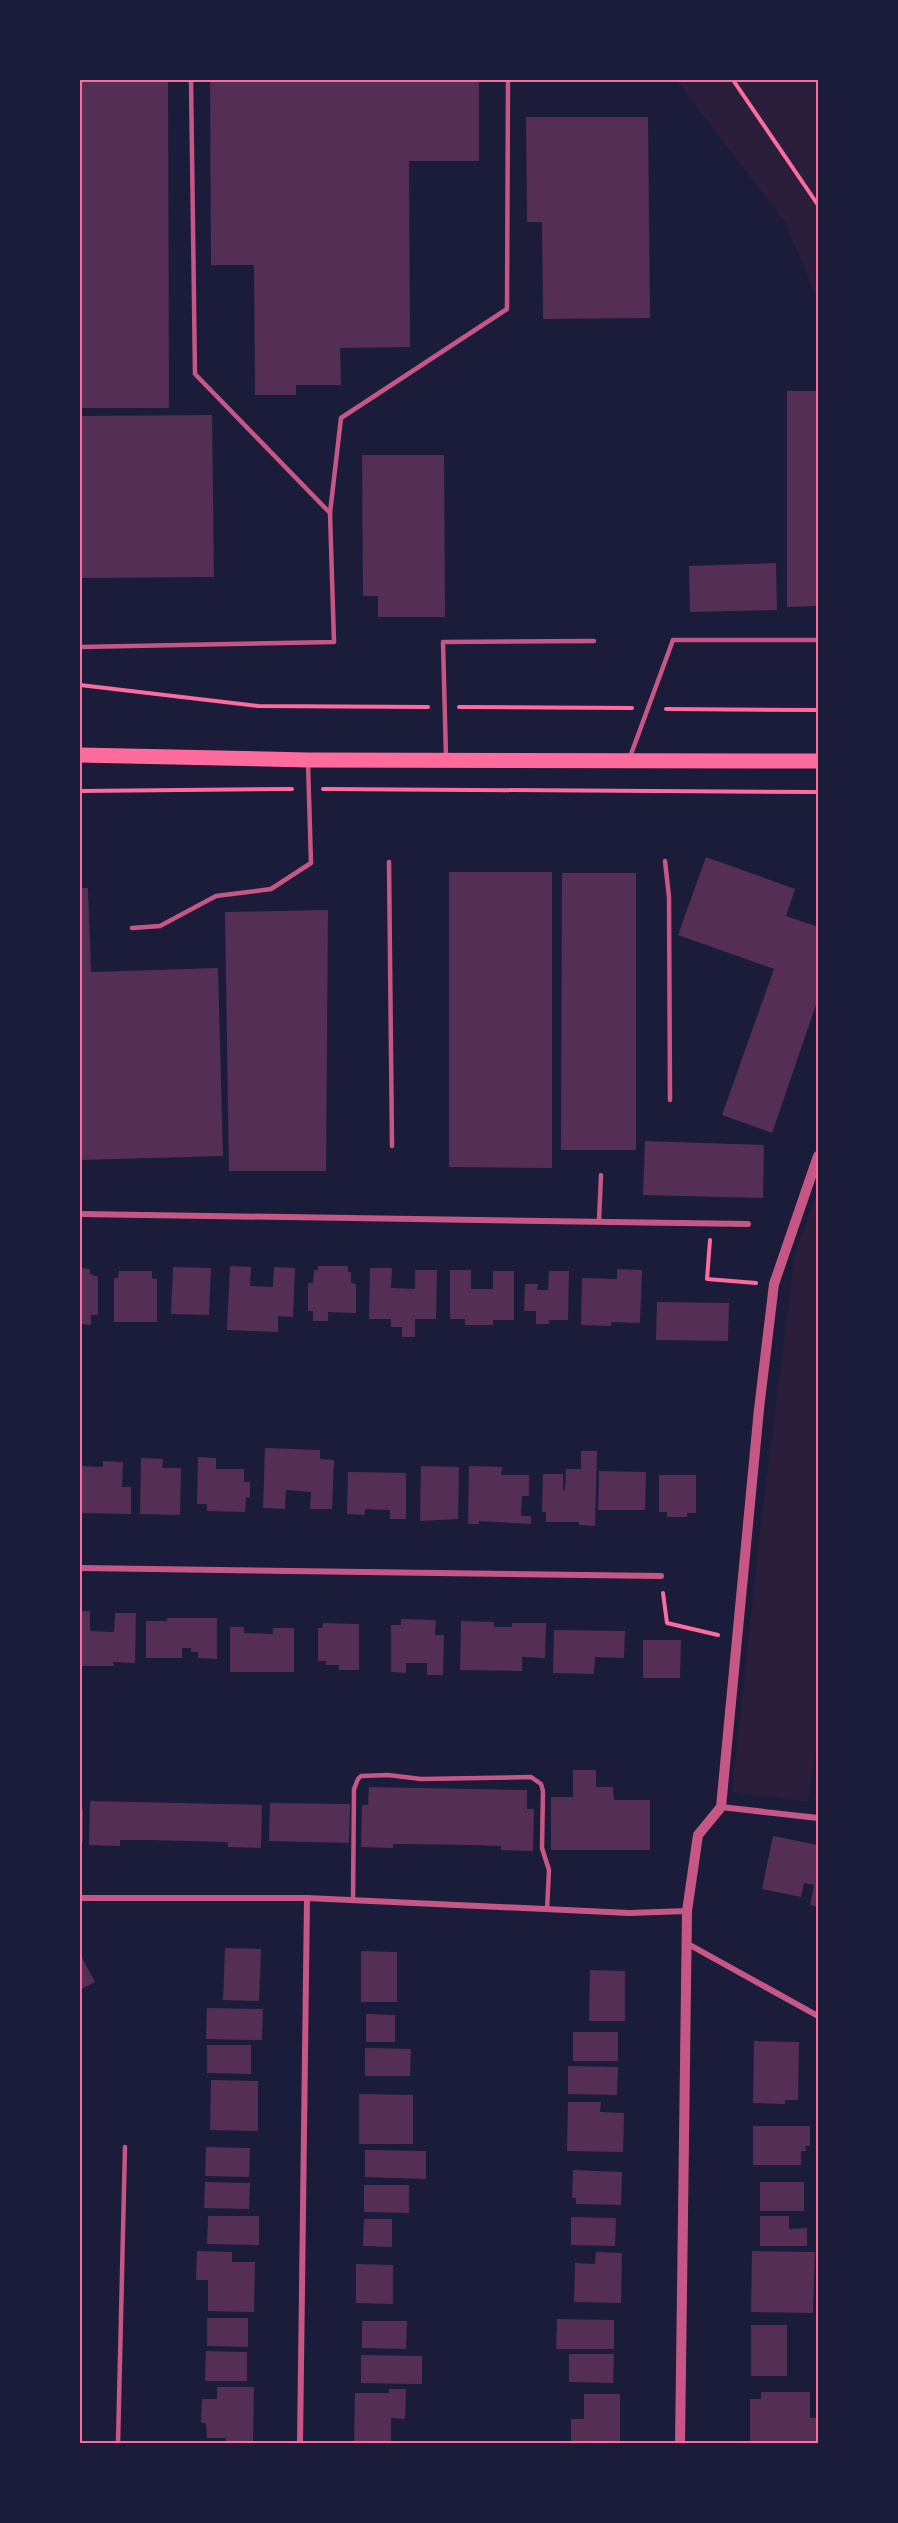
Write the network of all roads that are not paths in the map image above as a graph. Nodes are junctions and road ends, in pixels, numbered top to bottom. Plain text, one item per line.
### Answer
1 (191, 80) edge
2 (508, 80) edge
3 (330, 513) junction
4 (819, 640) edge
5 (594, 641) dead end
6 (80, 647) edge
7 (80, 755) edge
8 (308, 760) junction
9 (447, 760) junction
10 (629, 761) junction
11 (819, 761) edge
12 (665, 861) dead end
13 (389, 862) dead end
14 (132, 928) dead end
15 (670, 1100) dead end
16 (392, 1146) dead end
17 (819, 1156) edge
18 (601, 1175) dead end
19 (80, 1214) edge
20 (599, 1221) junction
21 (748, 1224) dead end
22 (80, 1568) edge
23 (661, 1576) road end
24 (722, 1807) junction
25 (819, 1809) edge
26 (818, 1818) edge
27 (80, 1898) edge
28 (307, 1898) junction
29 (353, 1900) junction
30 (547, 1910) junction
31 (687, 1911) junction
32 (688, 1944) junction
33 (819, 2016) edge
34 (125, 2147) dead end
35 (118, 2444) edge
36 (300, 2444) edge
37 (680, 2444) edge

1 - 3 lane
2 - 3 lane
3 - 6 lane
4 - 10 lane
5 - 9 lane
7 - 8 main road
8 - 9 main road
8 - 14 lane
9 - 10 main road
10 - 11 main road
12 - 15 lane
13 - 16 lane
17 - 24 street
18 - 20 lane
19 - 20 street
20 - 21 street
22 - 23 street
24 - 26 street
24 - 31 street
25 - 26 street
27 - 28 street
28 - 29 street
28 - 36 street
29 - 30 street
29 - 30 lane
30 - 31 street
31 - 32 street
32 - 33 street
32 - 37 street
34 - 35 lane

